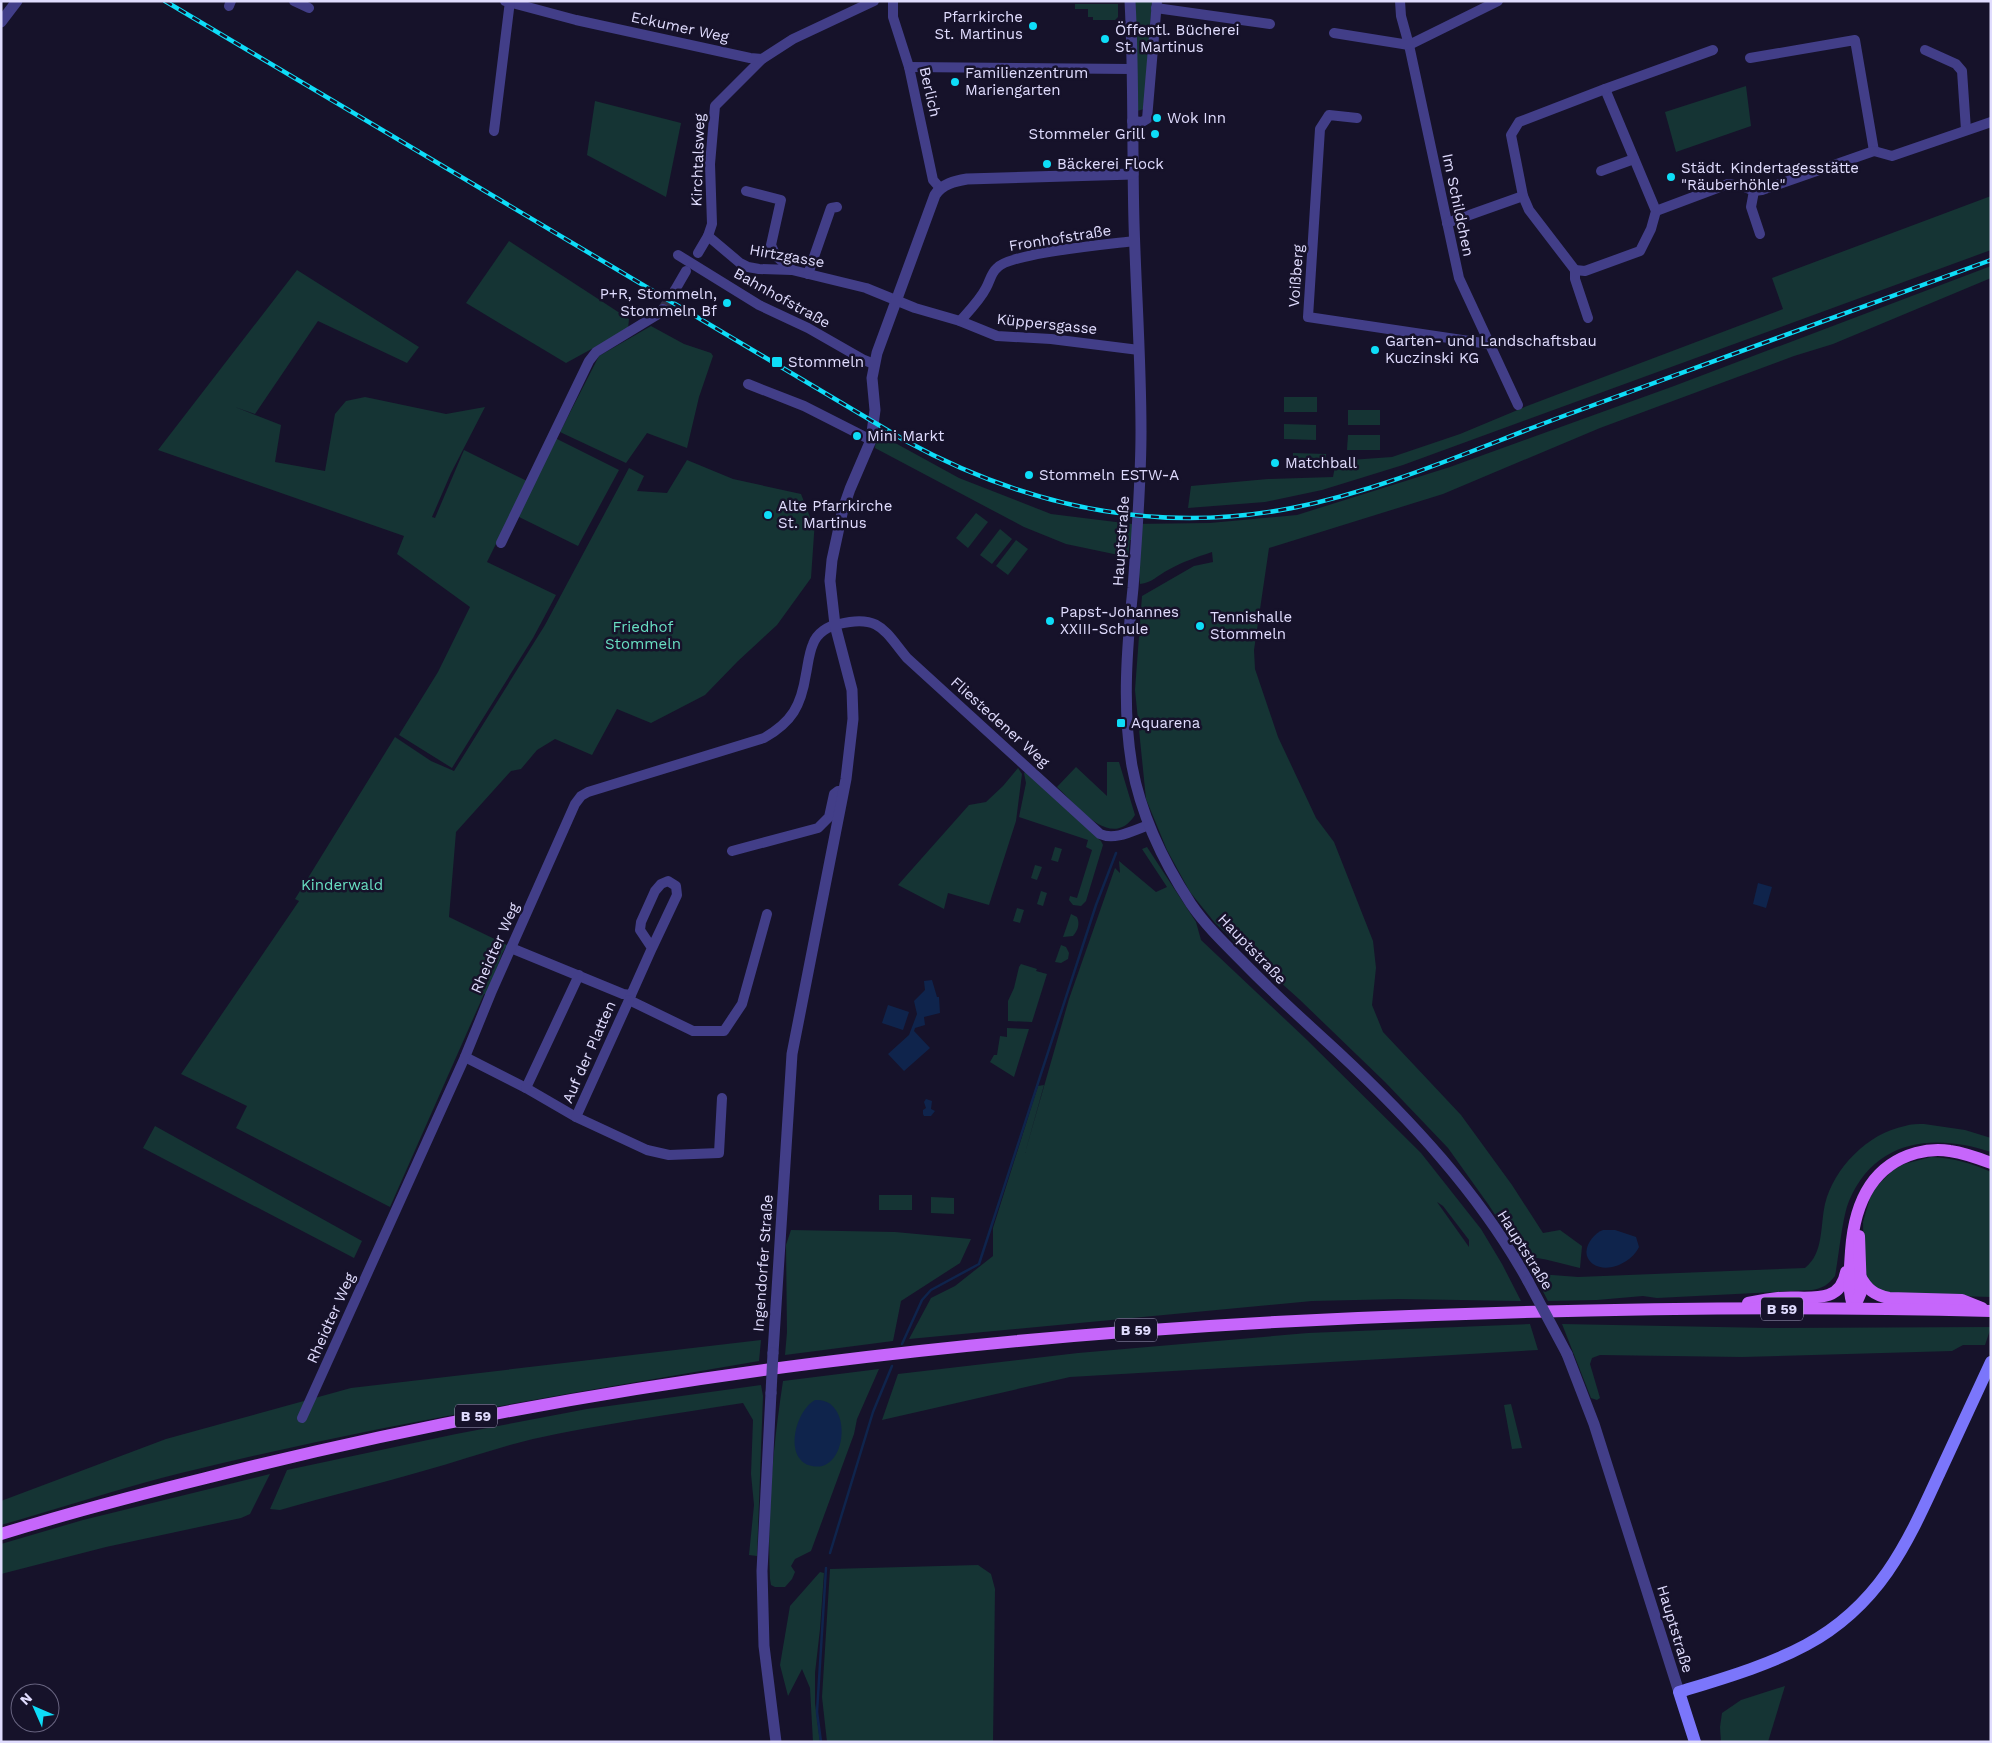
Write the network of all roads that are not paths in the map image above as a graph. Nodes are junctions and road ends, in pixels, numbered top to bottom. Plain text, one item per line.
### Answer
1 (17, 1) edge
2 (294, 1) edge
3 (874, 1) edge
4 (893, 1) edge
5 (1130, 1) edge
6 (1400, 1) edge
7 (1498, 1) edge
8 (508, 2) edge
9 (1157, 5) edge
10 (309, 8) dead end
11 (1, 22) edge
12 (1270, 24) dead end
13 (1334, 33) dead end
14 (1409, 45) junction
15 (1713, 50) dead end
16 (1925, 50) dead end
17 (1750, 58) dead end
18 (762, 59) junction
19 (909, 66) junction
20 (1131, 69) junction
21 (1605, 89) junction
22 (1358, 118) dead end
23 (1132, 121) junction
24 (1991, 122) edge
25 (1966, 130) junction
26 (494, 131) dead end
27 (1874, 150) junction
28 (1634, 159) junction
29 (1601, 171) dead end
30 (1133, 174) junction
31 (940, 188) junction
32 (746, 191) dead end
33 (1754, 191) junction
34 (1523, 196) junction
35 (837, 207) dead end
36 (1656, 211) junction
37 (1447, 223) junction
38 (1760, 234) dead end
39 (708, 236) junction
40 (1134, 241) junction
41 (698, 253) dead end
42 (678, 255) dead end
43 (792, 270) junction
44 (1575, 270) junction
45 (686, 271) dead end
46 (808, 274) junction
47 (675, 290) tunnel mouth
48 (896, 300) junction
49 (663, 309) tunnel mouth
50 (1588, 318) dead end
51 (960, 321) junction
52 (1489, 344) junction
53 (1139, 350) junction
54 (874, 364) junction
55 (748, 384) dead end
56 (1518, 405) dead end
57 (872, 440) junction
58 (501, 543) dead end
59 (835, 625) junction
60 (844, 791) junction
61 (1149, 825) junction
62 (732, 852) dead end
63 (767, 914) dead end
64 (511, 948) junction
65 (652, 948) junction
66 (579, 975) junction
67 (630, 998) junction
68 (465, 1057) junction
69 (526, 1088) junction
70 (722, 1098) dead end
71 (576, 1117) junction
72 (1991, 1163) edge
73 (1854, 1227) junction
74 (1860, 1276) junction
75 (1854, 1308) junction
76 (1711, 1310) junction
77 (1990, 1311) edge
78 (1991, 1362) edge
79 (302, 1418) dead end
80 (1, 1534) edge
81 (1679, 1692) junction
82 (776, 1742) edge
83 (1695, 1742) edge

1 - 11 street
2 - 10 street
3 - 18 street, Kirchtalsweg
4 - 19 street, Berlich
5 - 20 street, Hauptstraße
6 - 14 street, Im Schildchen
7 - 14 street
8 - 18 street, Eckumer Weg
8 - 26 street
9 - 12 street
9 - 23 street
13 - 14 street
14 - 37 street, Im Schildchen
15 - 21 street
16 - 25 street
17 - 27 street
18 - 39 street, Kirchtalsweg
19 - 20 street
19 - 31 street, Berlich
20 - 23 street, Hauptstraße
21 - 28 street
21 - 34 street
22 - 52 street, Voißberg
23 - 30 street, Hauptstraße
24 - 25 street
25 - 27 street
27 - 33 street
28 - 29 street
28 - 36 street
30 - 31 street
30 - 40 street, Hauptstraße
31 - 48 street
32 - 43 street
33 - 36 street
33 - 38 street
34 - 37 street
34 - 44 street
35 - 46 street
36 - 44 street
37 - 52 street, Im Schildchen
39 - 41 street, Kirchtalsweg
39 - 43 street, Hirtzgasse
40 - 51 street, Fronhofstraße
40 - 53 street, Hauptstraße
42 - 54 street, Bahnhofstraße
43 - 46 street, Hirtzgasse
44 - 50 street
45 - 47 street
46 - 48 street, Hirtzgasse
48 - 51 street, Küppersgasse
48 - 54 street
49 - 58 street
51 - 53 street, Küppersgasse
52 - 56 street, Im Schildchen
53 - 61 street, Hauptstraße
54 - 57 street, Ingendorfer Straße
55 - 57 street
57 - 59 street, Ingendorfer Straße
59 - 60 street, Ingendorfer Straße
59 - 61 street, Fliestedener Weg
59 - 64 street, Rheidter Weg
60 - 62 street
60 - 82 street, Ingendorfer Straße, bridge
61 - 81 street, Hauptstraße, bridge
63 - 67 street
64 - 66 street
64 - 68 street, Rheidter Weg
65 - 65 street, Auf der Platten
65 - 67 street, Auf der Platten
66 - 67 street
66 - 69 street
67 - 71 street, Auf der Platten
68 - 69 street, Auf der Platten
68 - 79 street, Rheidter Weg
69 - 71 street, Auf der Platten
70 - 71 street, Auf der Platten
72 - 73 main road
73 - 74 main road
73 - 75 main road
73 - 76 main road
74 - 75 main road
74 - 77 main road
75 - 76 main road, B 59
75 - 77 main road, B 59
76 - 80 main road, B 59
78 - 81 main road
81 - 83 main road

